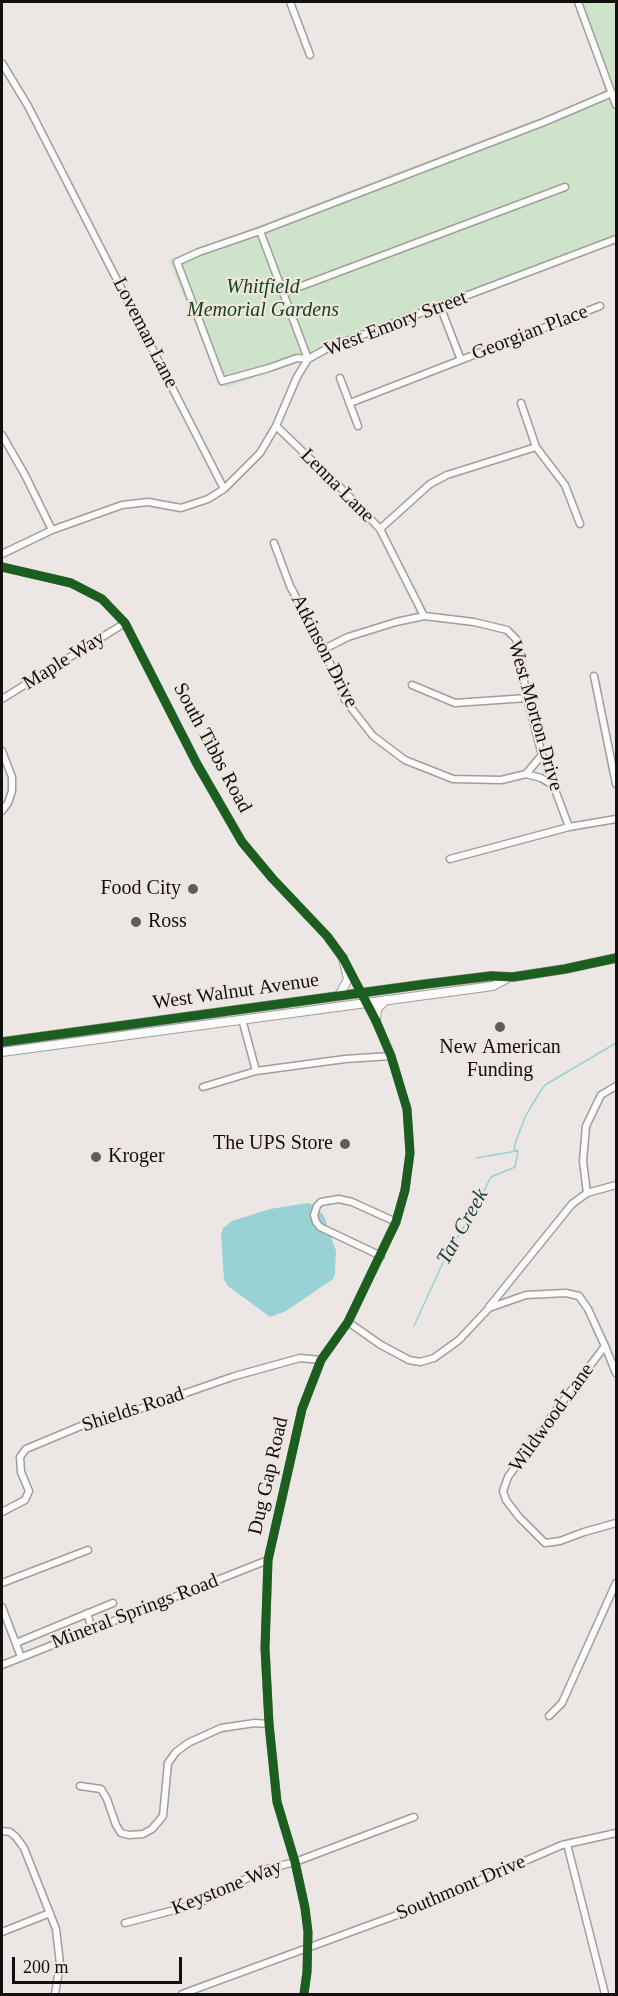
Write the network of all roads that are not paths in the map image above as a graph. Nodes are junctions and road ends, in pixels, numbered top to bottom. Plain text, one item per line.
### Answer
1 (290, 2) edge
2 (578, 2) edge
3 (310, 55) dead end
4 (2, 63) edge
5 (612, 93) junction
6 (616, 105) edge
7 (565, 187) dead end
8 (260, 231) junction
9 (616, 239) edge
10 (283, 293) junction
11 (440, 306) junction
12 (600, 306) dead end
13 (308, 359) junction
14 (461, 360) junction
15 (340, 378) dead end
16 (521, 403) dead end
17 (350, 404) junction
18 (276, 426) junction
19 (358, 426) dead end
20 (2, 435) edge
21 (536, 447) junction
22 (224, 489) junction
23 (580, 524) dead end
24 (380, 529) junction
25 (52, 530) junction
26 (274, 543) dead end
27 (2, 554) edge
28 (2, 567) edge
29 (424, 616) junction
30 (125, 623) junction
31 (324, 649) junction
32 (594, 676) dead end
33 (412, 685) dead end
34 (527, 698) junction
35 (2, 699) edge
36 (2, 752) edge
37 (542, 755) junction
38 (526, 774) junction
39 (616, 783) edge
40 (554, 786) junction
41 (2, 811) edge
42 (616, 819) edge
43 (569, 827) junction
44 (450, 859) dead end
45 (343, 958) junction
46 (616, 958) edge
47 (507, 978) junction
48 (362, 993) junction
49 (339, 996) junction
50 (386, 1000) junction
51 (366, 1002) junction
52 (242, 1019) junction
53 (376, 1021) junction
54 (2, 1042) edge
55 (2, 1052) edge
56 (391, 1056) junction
57 (256, 1071) junction
58 (616, 1086) edge
59 (203, 1087) dead end
60 (616, 1185) edge
61 (587, 1193) junction
62 (396, 1222) junction
63 (381, 1256) junction
64 (489, 1308) junction
65 (348, 1322) junction
66 (605, 1346) junction
67 (321, 1360) junction
68 (616, 1374) edge
69 (2, 1512) edge
70 (616, 1523) edge
71 (88, 1550) dead end
72 (268, 1560) junction
73 (2, 1583) edge
74 (616, 1583) edge
75 (113, 1603) dead end
76 (2, 1607) edge
77 (87, 1613) junction
78 (92, 1629) junction
79 (16, 1643) junction
80 (21, 1657) junction
81 (2, 1665) edge
82 (549, 1716) dead end
83 (269, 1724) junction
84 (80, 1786) dead end
85 (414, 1817) dead end
86 (2, 1830) edge
87 (616, 1833) edge
88 (567, 1844) junction
89 (295, 1862) junction
90 (50, 1913) junction
91 (125, 1923) dead end
92 (2, 1932) edge
93 (307, 1948) junction
94 (55, 1995) edge
95 (182, 1995) edge
96 (304, 1995) edge
97 (605, 1995) edge

1 - 3 street
2 - 5 street
4 - 22 street, Loveman Lane
5 - 6 street
5 - 8 street
7 - 10 street
8 - 10 street
8 - 13 street
9 - 11 street, West Emory Street
10 - 13 street
11 - 13 street, West Emory Street
11 - 14 street, Georgian Place
12 - 14 street, Georgian Place
13 - 18 street, West Emory Street
14 - 17 street, Georgian Place
15 - 17 street, West Emory Street
16 - 21 street
17 - 19 street, West Emory Street
18 - 22 street, West Emory Street
18 - 24 street, Lenna Lane
20 - 25 street
21 - 23 street
21 - 24 street
22 - 25 street, West Emory Street
24 - 29 street, Lenna Lane
25 - 27 street, West Emory Street
26 - 31 street, Atkinson Drive
28 - 30 street, South Tibbs Road
29 - 31 street
29 - 34 street, West Morton Drive
30 - 35 street, Maple Way
30 - 45 street, South Tibbs Road
31 - 38 street, Atkinson Drive
32 - 39 street
33 - 34 street
34 - 37 street, West Morton Drive
36 - 41 street
37 - 38 street
37 - 40 street, West Morton Drive
38 - 40 street
40 - 43 street, West Morton Drive
42 - 43 street
43 - 44 street
45 - 48 street, South Tibbs Road
45 - 49 main road
46 - 47 main road, West Walnut Avenue
47 - 48 main road, West Walnut Avenue
47 - 50 main road, West Walnut Avenue
48 - 49 main road, West Walnut Avenue
48 - 51 street, Dug Gap Road
49 - 54 main road, West Walnut Avenue
50 - 51 main road, West Walnut Avenue
50 - 53 main road
51 - 52 main road, West Walnut Avenue
51 - 53 street, Dug Gap Road
52 - 55 main road, West Walnut Avenue
52 - 57 street
53 - 56 street, Dug Gap Road
56 - 57 street
56 - 62 street, Dug Gap Road
57 - 59 street
58 - 61 street
60 - 61 street
61 - 64 street
62 - 63 street, Dug Gap Road
62 - 63 street
63 - 65 street, Dug Gap Road
64 - 65 street, Wildwood Lane
64 - 66 street, Wildwood Lane
65 - 67 street, Dug Gap Road
66 - 68 street
66 - 70 street, Wildwood Lane
67 - 69 street, Shields Road
67 - 72 street, Dug Gap Road
71 - 73 street
72 - 78 street, Mineral Springs Road
72 - 83 street, Dug Gap Road
74 - 82 street
75 - 77 street
76 - 79 street
77 - 78 street
77 - 79 street
78 - 80 street, Mineral Springs Road
79 - 80 street
80 - 81 street, Mineral Springs Road
83 - 84 street
83 - 89 street, Dug Gap Road
85 - 89 street, Keystone Way
86 - 90 street
87 - 88 street, Southmont Drive
88 - 93 street, Southmont Drive
88 - 97 street
89 - 91 street, Keystone Way
89 - 93 street, Dug Gap Road
90 - 92 street
90 - 94 street
93 - 95 street, Southmont Drive
93 - 96 street, Dug Gap Road

